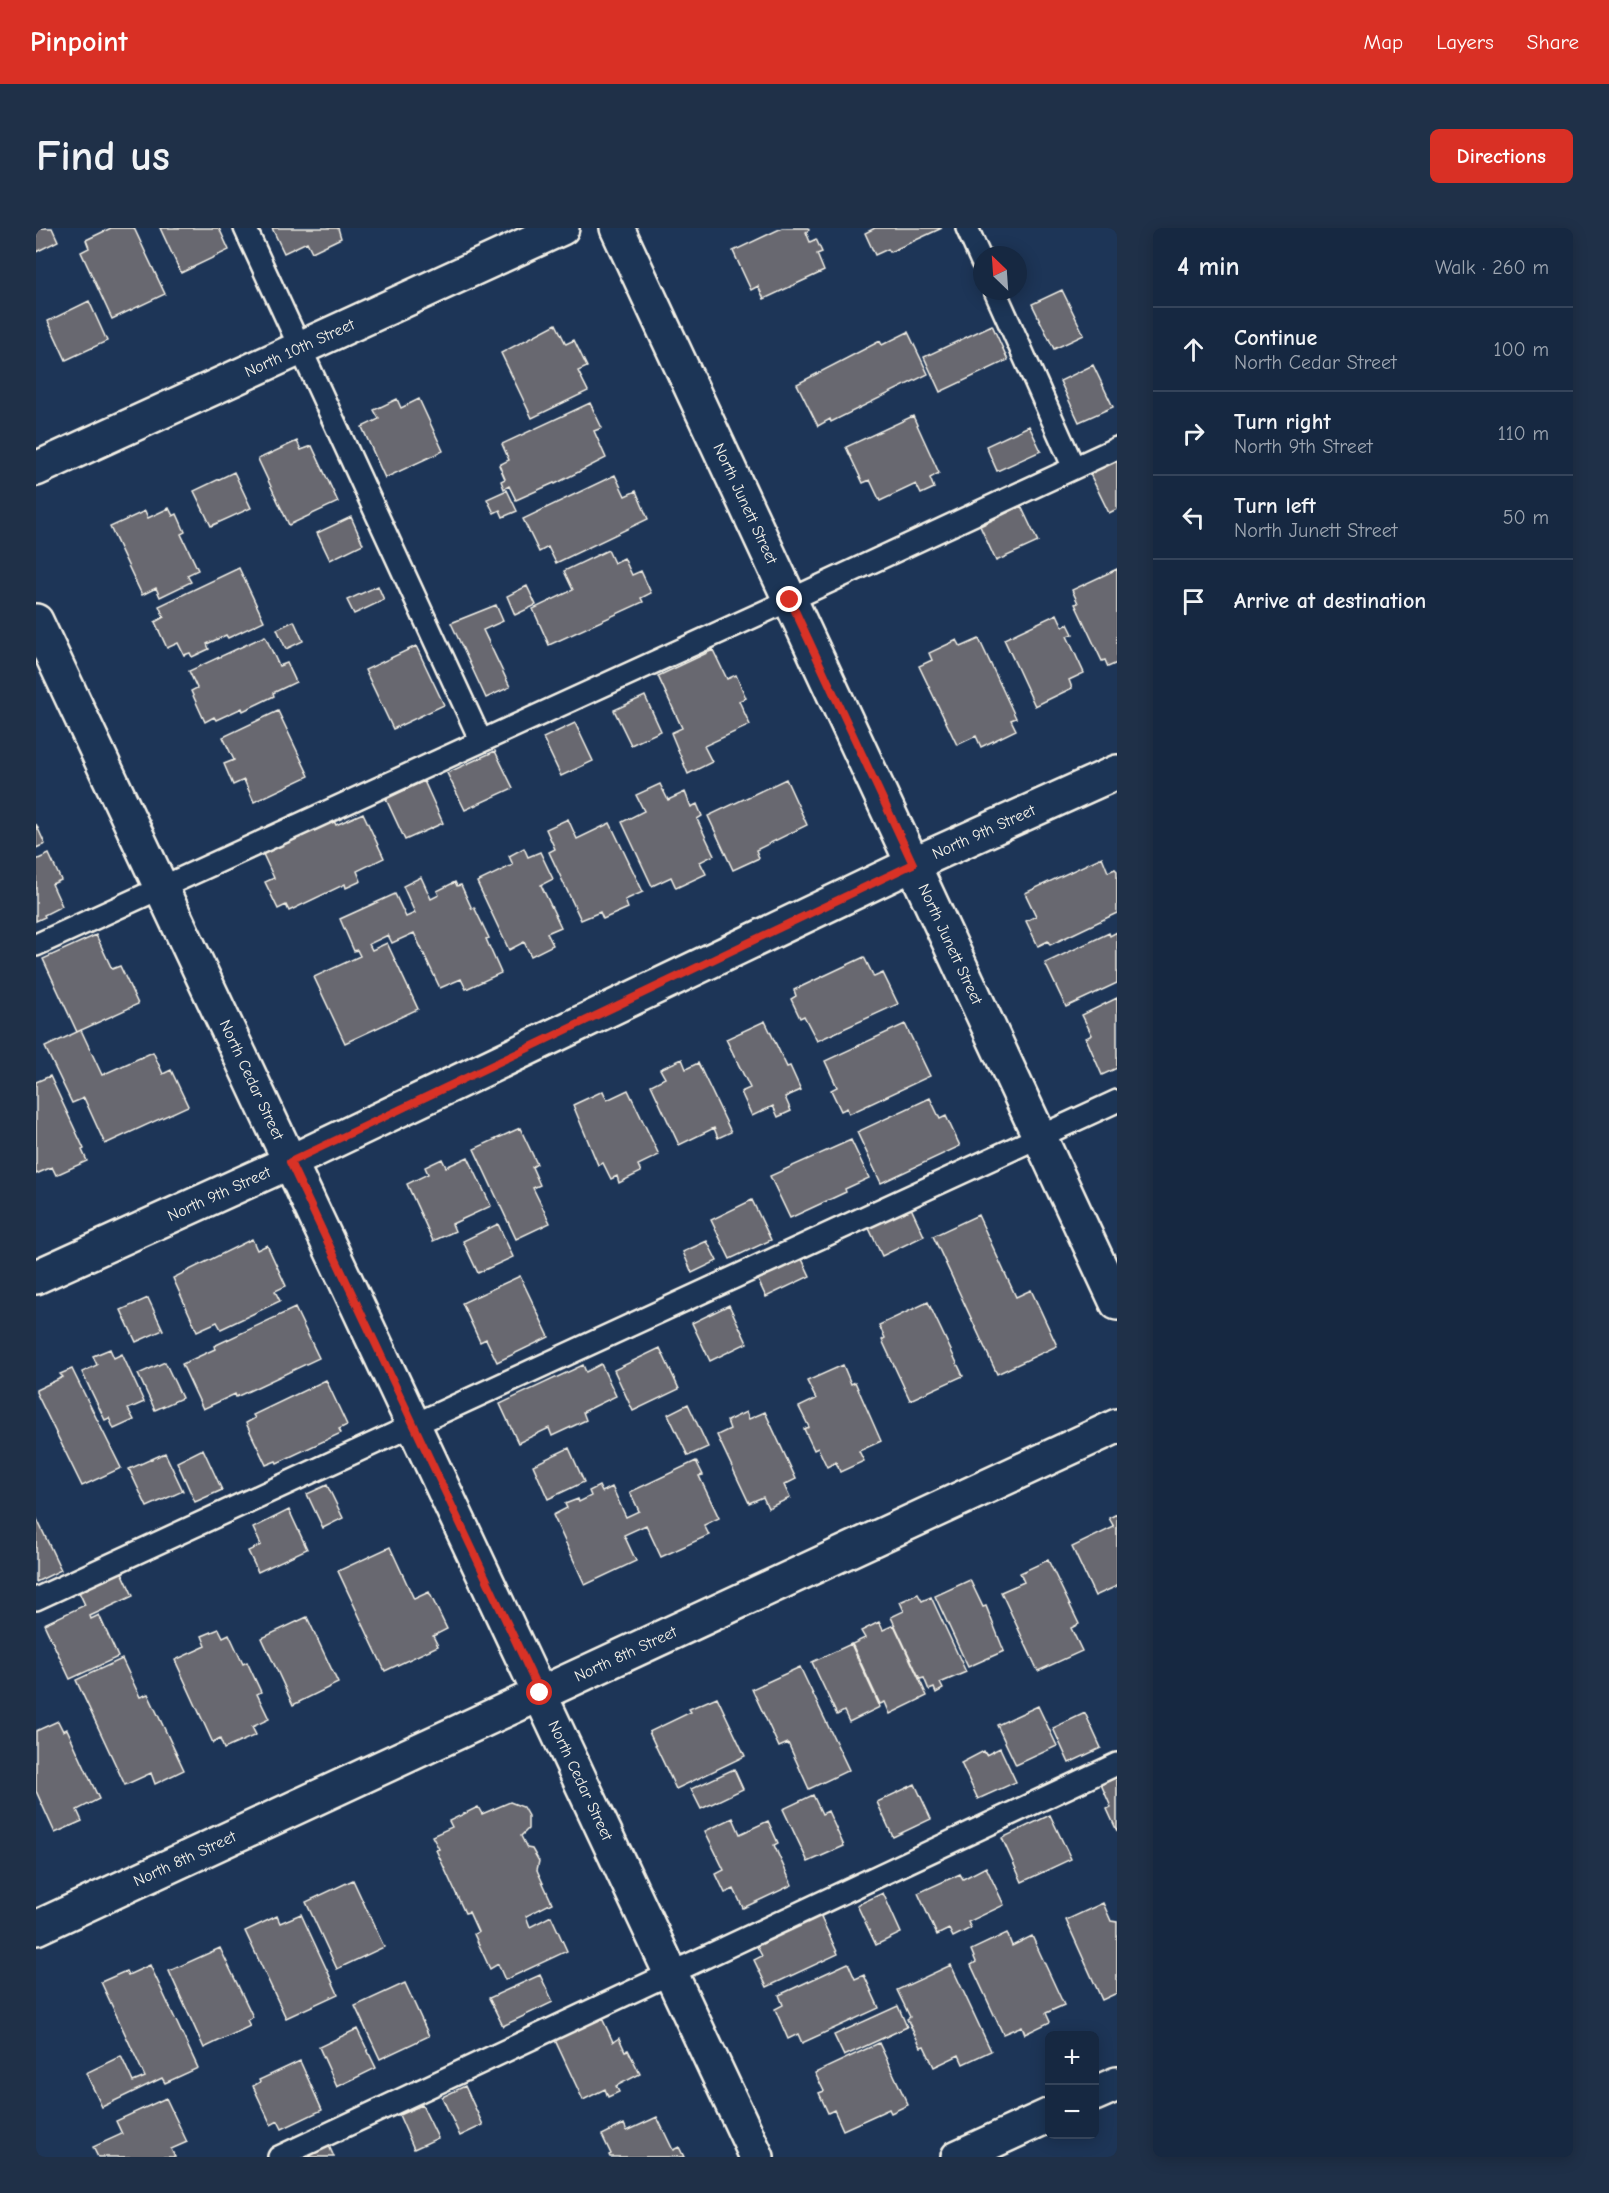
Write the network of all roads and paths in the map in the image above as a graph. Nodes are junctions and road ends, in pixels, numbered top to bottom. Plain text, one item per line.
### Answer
1 (245, 228) edge
2 (562, 228) edge
3 (617, 228) edge
4 (967, 228) edge
5 (975, 246) edge
6 (999, 300) edge
7 (300, 348) junction
8 (1117, 448) edge
9 (1074, 468) junction
10 (36, 469) edge
11 (790, 600) junction
12 (36, 621) edge
13 (481, 741) junction
14 (1117, 772) edge
15 (913, 864) junction
16 (161, 888) junction
17 (36, 945) edge
18 (1117, 1101) edge
19 (1040, 1137) junction
20 (290, 1162) junction
21 (36, 1277) edge
22 (1117, 1303) edge
23 (414, 1425) junction
24 (1117, 1425) edge
25 (36, 1599) edge
26 (540, 1693) junction
27 (1117, 1764) edge
28 (36, 1928) edge
29 (672, 1974) junction
30 (1117, 2084) edge
31 (1099, 2092) edge
32 (1045, 2117) edge
33 (279, 2157) edge
34 (758, 2157) edge
35 (958, 2157) edge

1 - 7 lane
2 - 7 street, North 10th Street
3 - 11 street, North Junett Street
4 - 5 lane
6 - 9 lane
7 - 10 street, North 10th Street
7 - 13 lane
8 - 9 lane
9 - 11 lane
11 - 13 lane
11 - 15 street, North Junett Street
12 - 16 street, North Cedar Street
13 - 16 lane
14 - 15 street, North 9th Street
15 - 19 street, North Junett Street
15 - 20 street, North 9th Street
16 - 17 lane
16 - 20 street, North Cedar Street
18 - 19 lane
19 - 22 street, North Junett Street
19 - 23 lane
20 - 21 street, North 9th Street
20 - 23 street, North Cedar Street
23 - 25 lane
23 - 26 street, North Cedar Street
24 - 26 street, North 8th Street
26 - 28 street, North 8th Street
26 - 29 street, North Cedar Street
27 - 29 lane
29 - 33 lane
29 - 34 street, North Cedar Street
30 - 31 street
32 - 35 street

